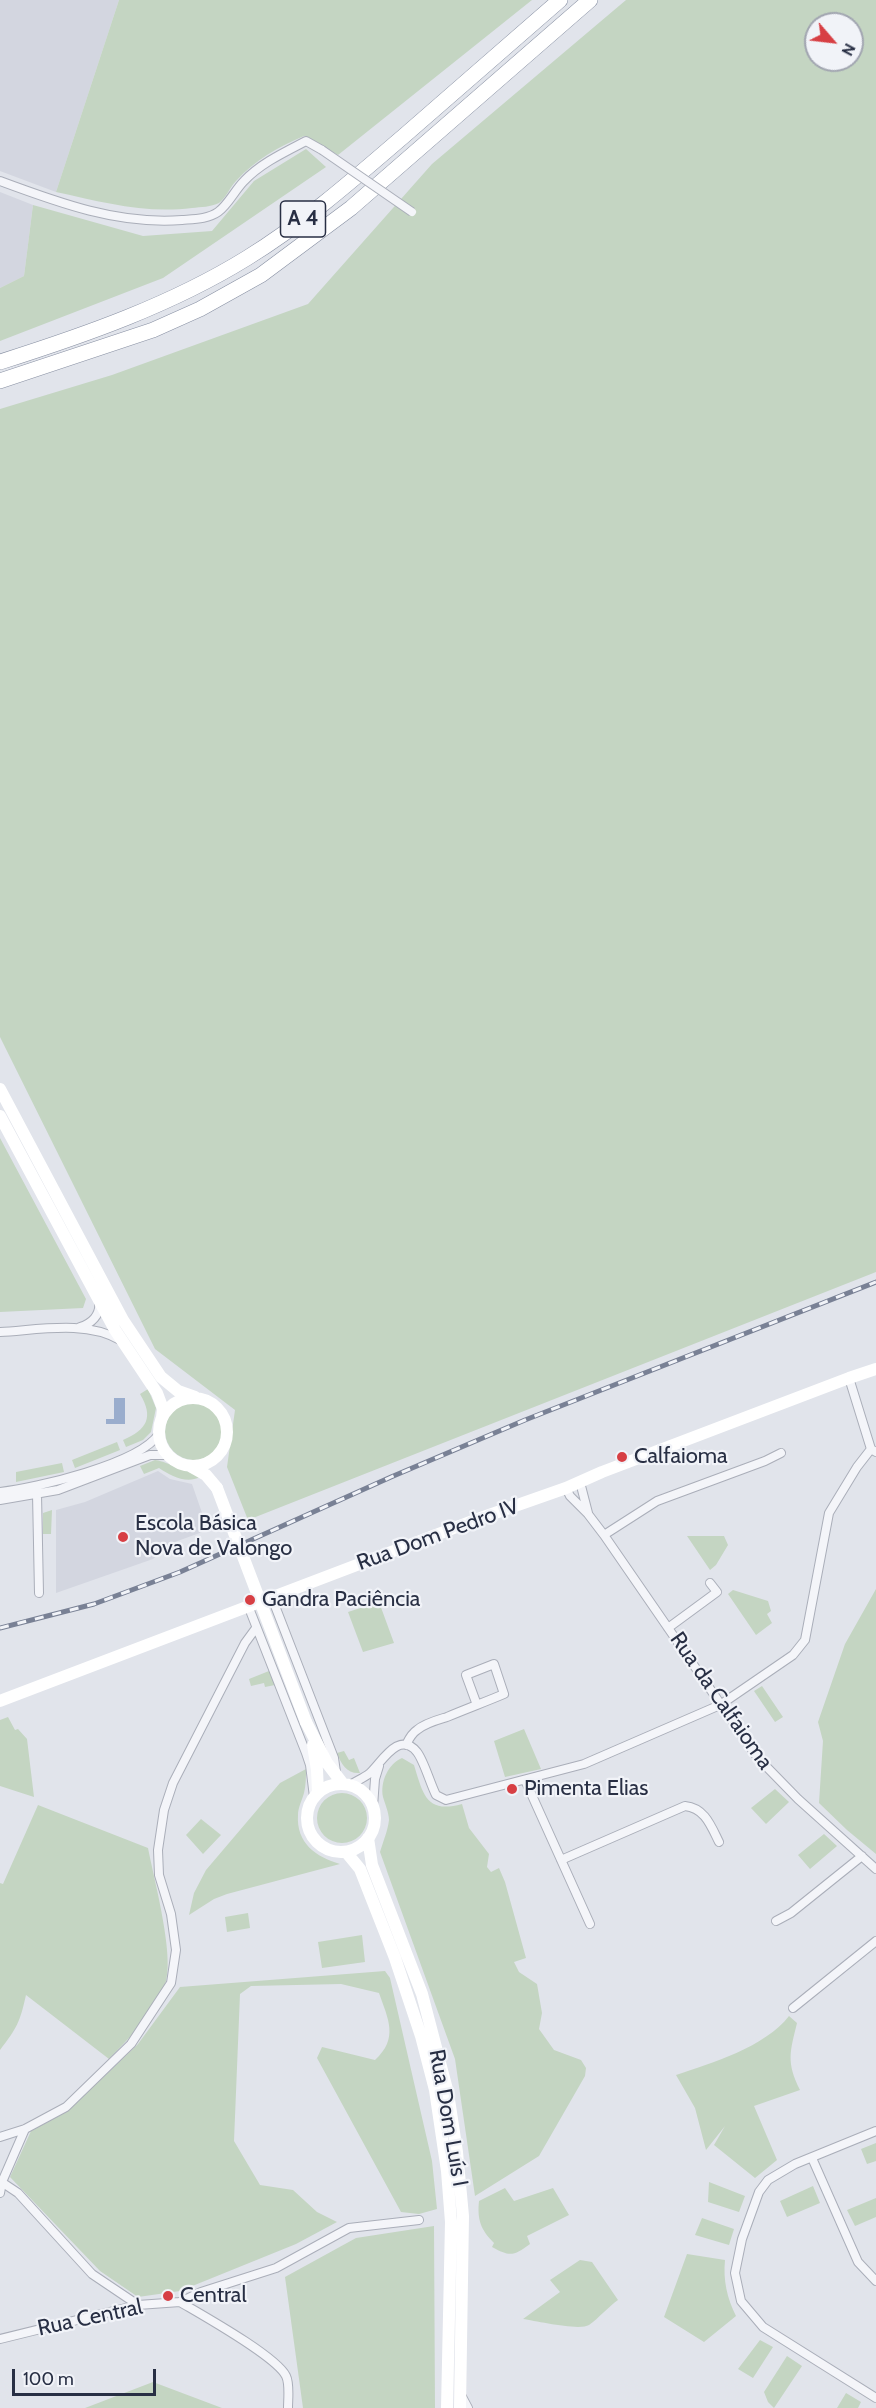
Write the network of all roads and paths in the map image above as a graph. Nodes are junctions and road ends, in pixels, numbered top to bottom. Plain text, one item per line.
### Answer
1 (560, 0) edge
2 (590, 0) edge
3 (0, 181) edge
4 (412, 212) dead end
5 (0, 362) edge
6 (0, 381) edge
7 (0, 1089) edge
8 (0, 1116) edge
9 (120, 1313) junction
10 (101, 1314) junction
11 (77, 1329) junction
12 (0, 1332) edge
13 (121, 1340) junction
14 (876, 1370) edge
15 (849, 1378) junction
16 (195, 1397) junction
17 (162, 1418) junction
18 (159, 1434) junction
19 (874, 1451) edge
20 (781, 1453) dead end
21 (219, 1454) junction
22 (168, 1455) junction
23 (190, 1466) junction
24 (580, 1482) junction
25 (217, 1488) junction
26 (566, 1488) junction
27 (0, 1491) edge
28 (37, 1494) junction
29 (0, 1500) edge
30 (588, 1514) junction
31 (604, 1535) junction
32 (710, 1582) dead end
33 (39, 1593) dead end
34 (272, 1598) junction
35 (249, 1608) junction
36 (256, 1628) junction
37 (668, 1628) junction
38 (0, 1701) edge
39 (477, 1705) junction
40 (720, 1705) junction
41 (311, 1735) junction
42 (406, 1745) junction
43 (380, 1763) junction
44 (525, 1780) junction
45 (343, 1781) junction
46 (316, 1795) junction
47 (373, 1807) junction
48 (368, 1838) junction
49 (719, 1842) dead end
50 (346, 1852) junction
51 (862, 1856) junction
52 (561, 1860) junction
53 (876, 1869) edge
54 (776, 1921) dead end
55 (590, 1924) dead end
56 (876, 1941) edge
57 (793, 2008) dead end
58 (25, 2129) junction
59 (876, 2131) edge
60 (0, 2137) edge
61 (812, 2158) junction
62 (1, 2182) edge
63 (0, 2193) edge
64 (419, 2220) dead end
65 (876, 2281) edge
66 (180, 2302) junction
67 (138, 2305) junction
68 (0, 2339) edge
69 (460, 2393) junction
70 (876, 2398) edge
71 (288, 2408) edge
72 (447, 2408) edge
73 (460, 2408) edge
74 (468, 2408) edge

1 - 5 highway, A 4
2 - 6 highway, A 4
3 - 4 street, bridge
7 - 9 main road
8 - 10 main road
9 - 10 street
9 - 16 main road
10 - 11 street
10 - 13 main road
11 - 12 street
11 - 13 street
13 - 17 main road
14 - 15 main road, Rua Dom Pedro IV
15 - 19 street
15 - 24 main road, Rua Dom Pedro IV
16 - 17 main road
16 - 21 main road
17 - 18 main road
18 - 22 main road
18 - 27 street
19 - 40 street
20 - 31 street
21 - 23 main road
21 - 25 main road
22 - 23 main road
22 - 28 street
23 - 25 main road
24 - 26 main road, Rua Dom Pedro IV
24 - 30 street, Rua da Calfaioma
25 - 41 main road, bridge
26 - 30 street, Rua da Calfaioma
26 - 34 main road, Rua Dom Pedro IV
28 - 29 street
28 - 33 street
30 - 31 street, Rua da Calfaioma
31 - 37 street, Rua da Calfaioma
32 - 37 street
34 - 35 main road, Rua Dom Pedro IV
34 - 45 street
35 - 36 street
35 - 38 main road, Rua Dom Pedro IV
36 - 46 street
36 - 58 street
37 - 40 street, Rua da Calfaioma
39 - 39 street
39 - 42 street
40 - 44 street
40 - 51 street, Rua da Calfaioma
41 - 45 main road
41 - 46 main road
42 - 43 street
42 - 44 street
43 - 45 street
43 - 47 street
44 - 52 street
45 - 46 main road
45 - 47 main road
46 - 50 main road
47 - 48 main road, Rua Dom Luís I
48 - 50 main road
48 - 69 main road, Rua Dom Luís I
49 - 52 street
50 - 72 main road, Rua Dom Luís I
51 - 53 street, Rua da Calfaioma
51 - 54 street
52 - 55 street
56 - 57 street
58 - 60 street
58 - 62 street
59 - 61 street
61 - 65 street
61 - 70 street
62 - 63 street
62 - 67 street
64 - 66 street, Rua Central
66 - 67 street, Rua Central
66 - 71 street
67 - 68 street, Rua Central
69 - 73 main road, Rua Dom Luís I
69 - 74 street

